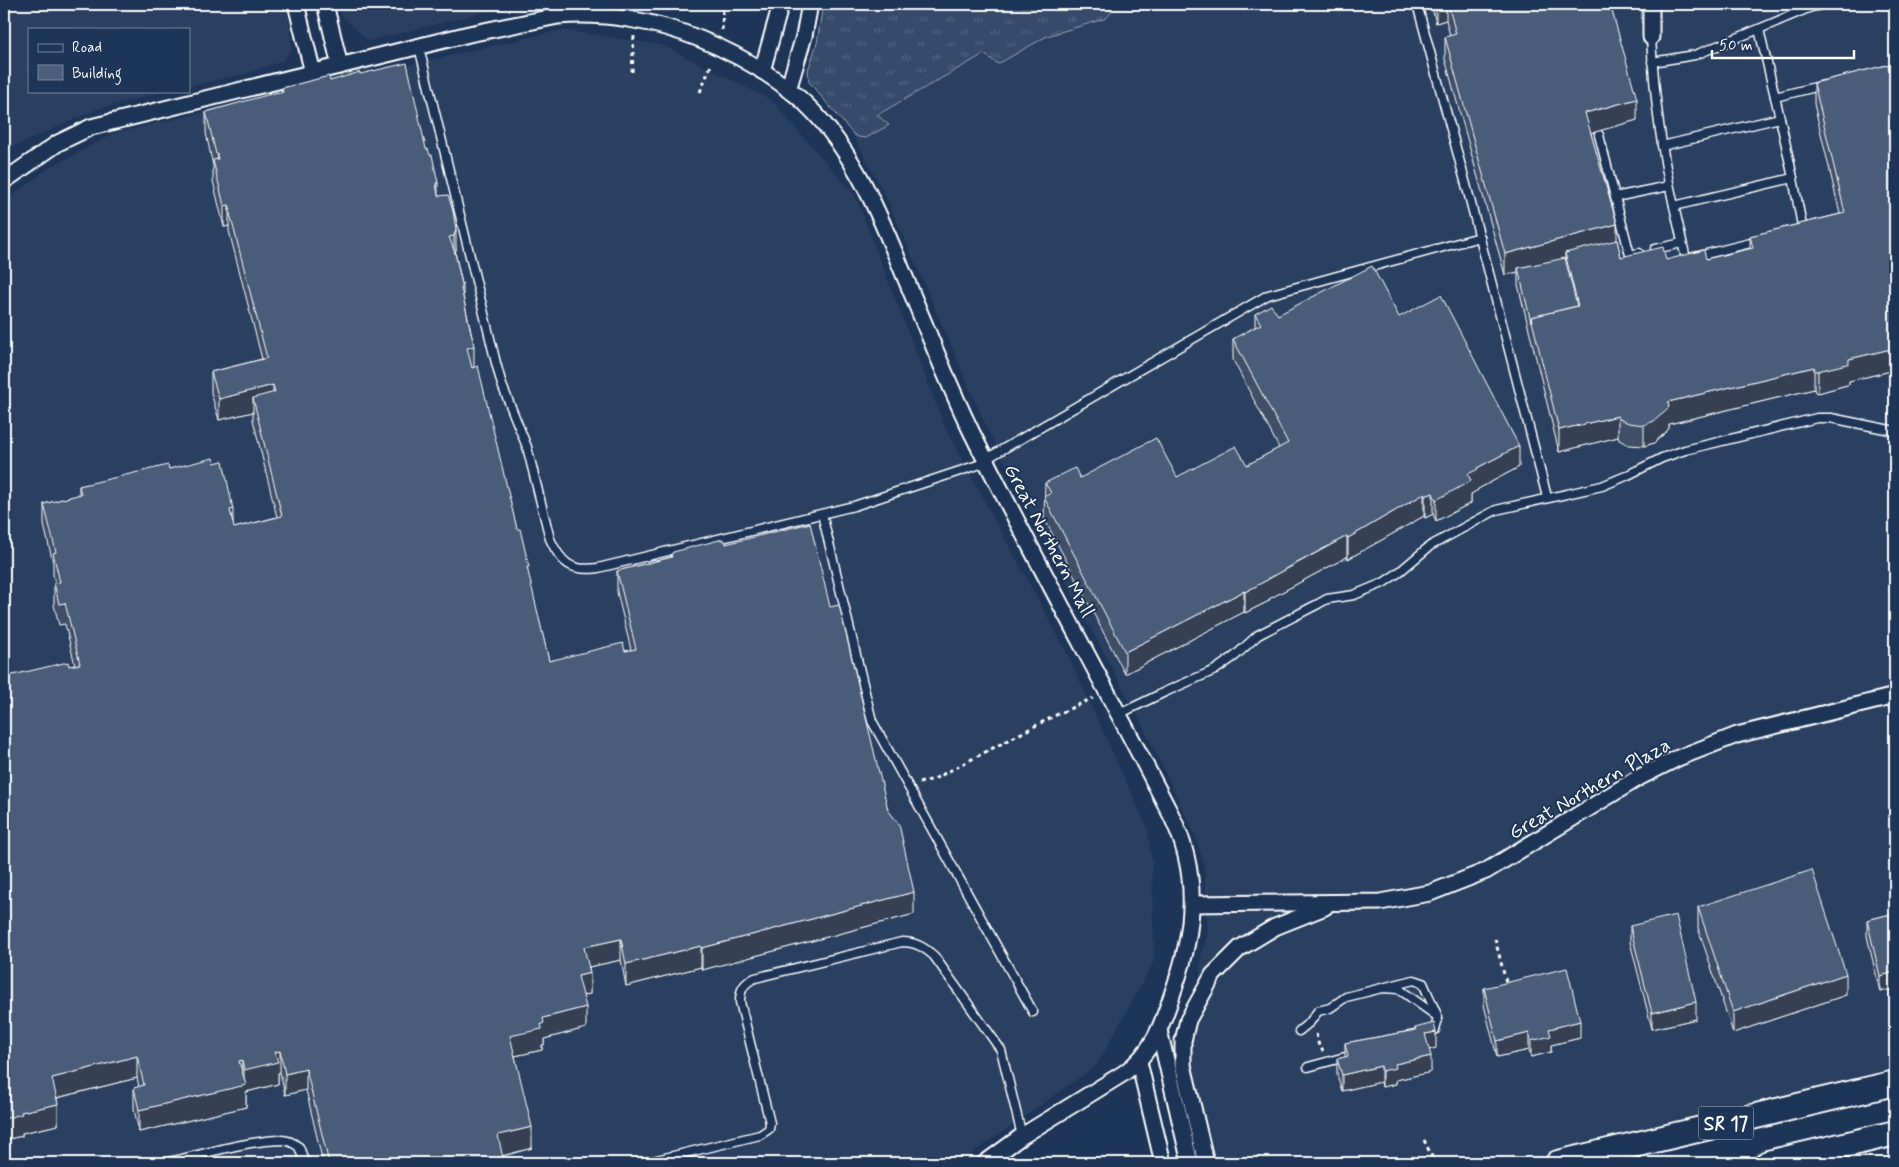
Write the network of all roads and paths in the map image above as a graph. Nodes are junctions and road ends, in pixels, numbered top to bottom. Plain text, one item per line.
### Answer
1 (296, 4) edge
2 (325, 4) edge
3 (781, 4) edge
4 (810, 4) edge
5 (1417, 4) edge
6 (1651, 4) edge
7 (1826, 4) edge
8 (635, 21) junction
9 (1759, 29) junction
10 (1651, 36) joint
11 (419, 47) junction
12 (1652, 62) junction
13 (340, 66) junction
14 (762, 71) junction
15 (632, 72) dead end
16 (313, 73) junction
17 (1830, 83) edge
18 (788, 90) junction
19 (1775, 97) junction
20 (1780, 118) junction
21 (1599, 135) dead end
22 (1662, 146) junction
23 (1793, 178) junction
24 (4, 181) edge
25 (1669, 186) junction
26 (1615, 197) junction
27 (1674, 206) junction
28 (1794, 233) edge
29 (1480, 237) junction
30 (1767, 240) edge
31 (1682, 243) junction
32 (1895, 431) edge
33 (987, 461) junction
34 (1548, 497) junction
35 (822, 514) junction
36 (1107, 691) junction
37 (1895, 696) edge
38 (1119, 714) junction
39 (909, 789) junction
40 (1192, 904) junction
41 (1335, 904) junction
42 (1495, 939) dead end
43 (1382, 988) junction
44 (1508, 992) edge
45 (1033, 1012) dead end
46 (1438, 1017) junction
47 (1315, 1029) dead end
48 (1158, 1030) junction
49 (1299, 1031) dead end
50 (1422, 1039) edge
51 (1328, 1052) dead end
52 (1354, 1055) edge
53 (1139, 1062) junction
54 (1308, 1067) dead end
55 (1895, 1083) edge
56 (1895, 1133) edge
57 (1022, 1136) junction
58 (1424, 1140) dead end
59 (1433, 1159) dead end
60 (165, 1163) edge
61 (305, 1163) edge
62 (644, 1163) edge
63 (985, 1163) edge
64 (1163, 1163) edge
65 (1190, 1163) edge
66 (1206, 1163) edge
67 (1558, 1163) edge
68 (1768, 1163) edge

1 - 16 street
2 - 13 street
3 - 14 street
4 - 18 street
5 - 29 lane
6 - 10 street
7 - 9 lane
8 - 11 street, Great Northern Mall
8 - 14 street, Great Northern Mall
8 - 15 path
9 - 12 lane
9 - 19 lane
10 - 12 lane
11 - 13 street, Great Northern Mall
11 - 35 lane
12 - 22 lane
13 - 16 street, Great Northern Mall
14 - 18 street, Great Northern Mall
16 - 24 street, Great Northern Mall
17 - 19 lane
18 - 33 street, Great Northern Mall
19 - 20 lane
20 - 22 lane
20 - 23 lane
21 - 26 lane
22 - 25 lane
23 - 27 lane
23 - 28 lane
25 - 26 lane
25 - 27 lane
26 - 31 lane
27 - 31 lane
29 - 33 lane
29 - 34 lane
30 - 31 lane
32 - 34 lane
33 - 35 lane
33 - 36 street, Great Northern Mall
34 - 38 lane
35 - 39 lane
36 - 38 street, Great Northern Mall
36 - 39 path
37 - 41 street, Great Northern Plaza
38 - 40 street, Great Northern Mall
39 - 45 lane
40 - 41 street, Great Northern Plaza
40 - 48 street, Great Northern Mall
41 - 66 street, Great Northern Plaza
42 - 44 path
43 - 46 lane
43 - 46 lane
43 - 49 lane
46 - 50 lane
47 - 51 path
48 - 53 street, Great Northern Mall
48 - 65 street
52 - 54 lane
53 - 57 street, Great Northern Mall
53 - 64 street
55 - 67 main road, SR 17
56 - 68 main road, SR 17
57 - 62 lane
57 - 63 street, Great Northern Mall
58 - 59 path
60 - 61 lane

